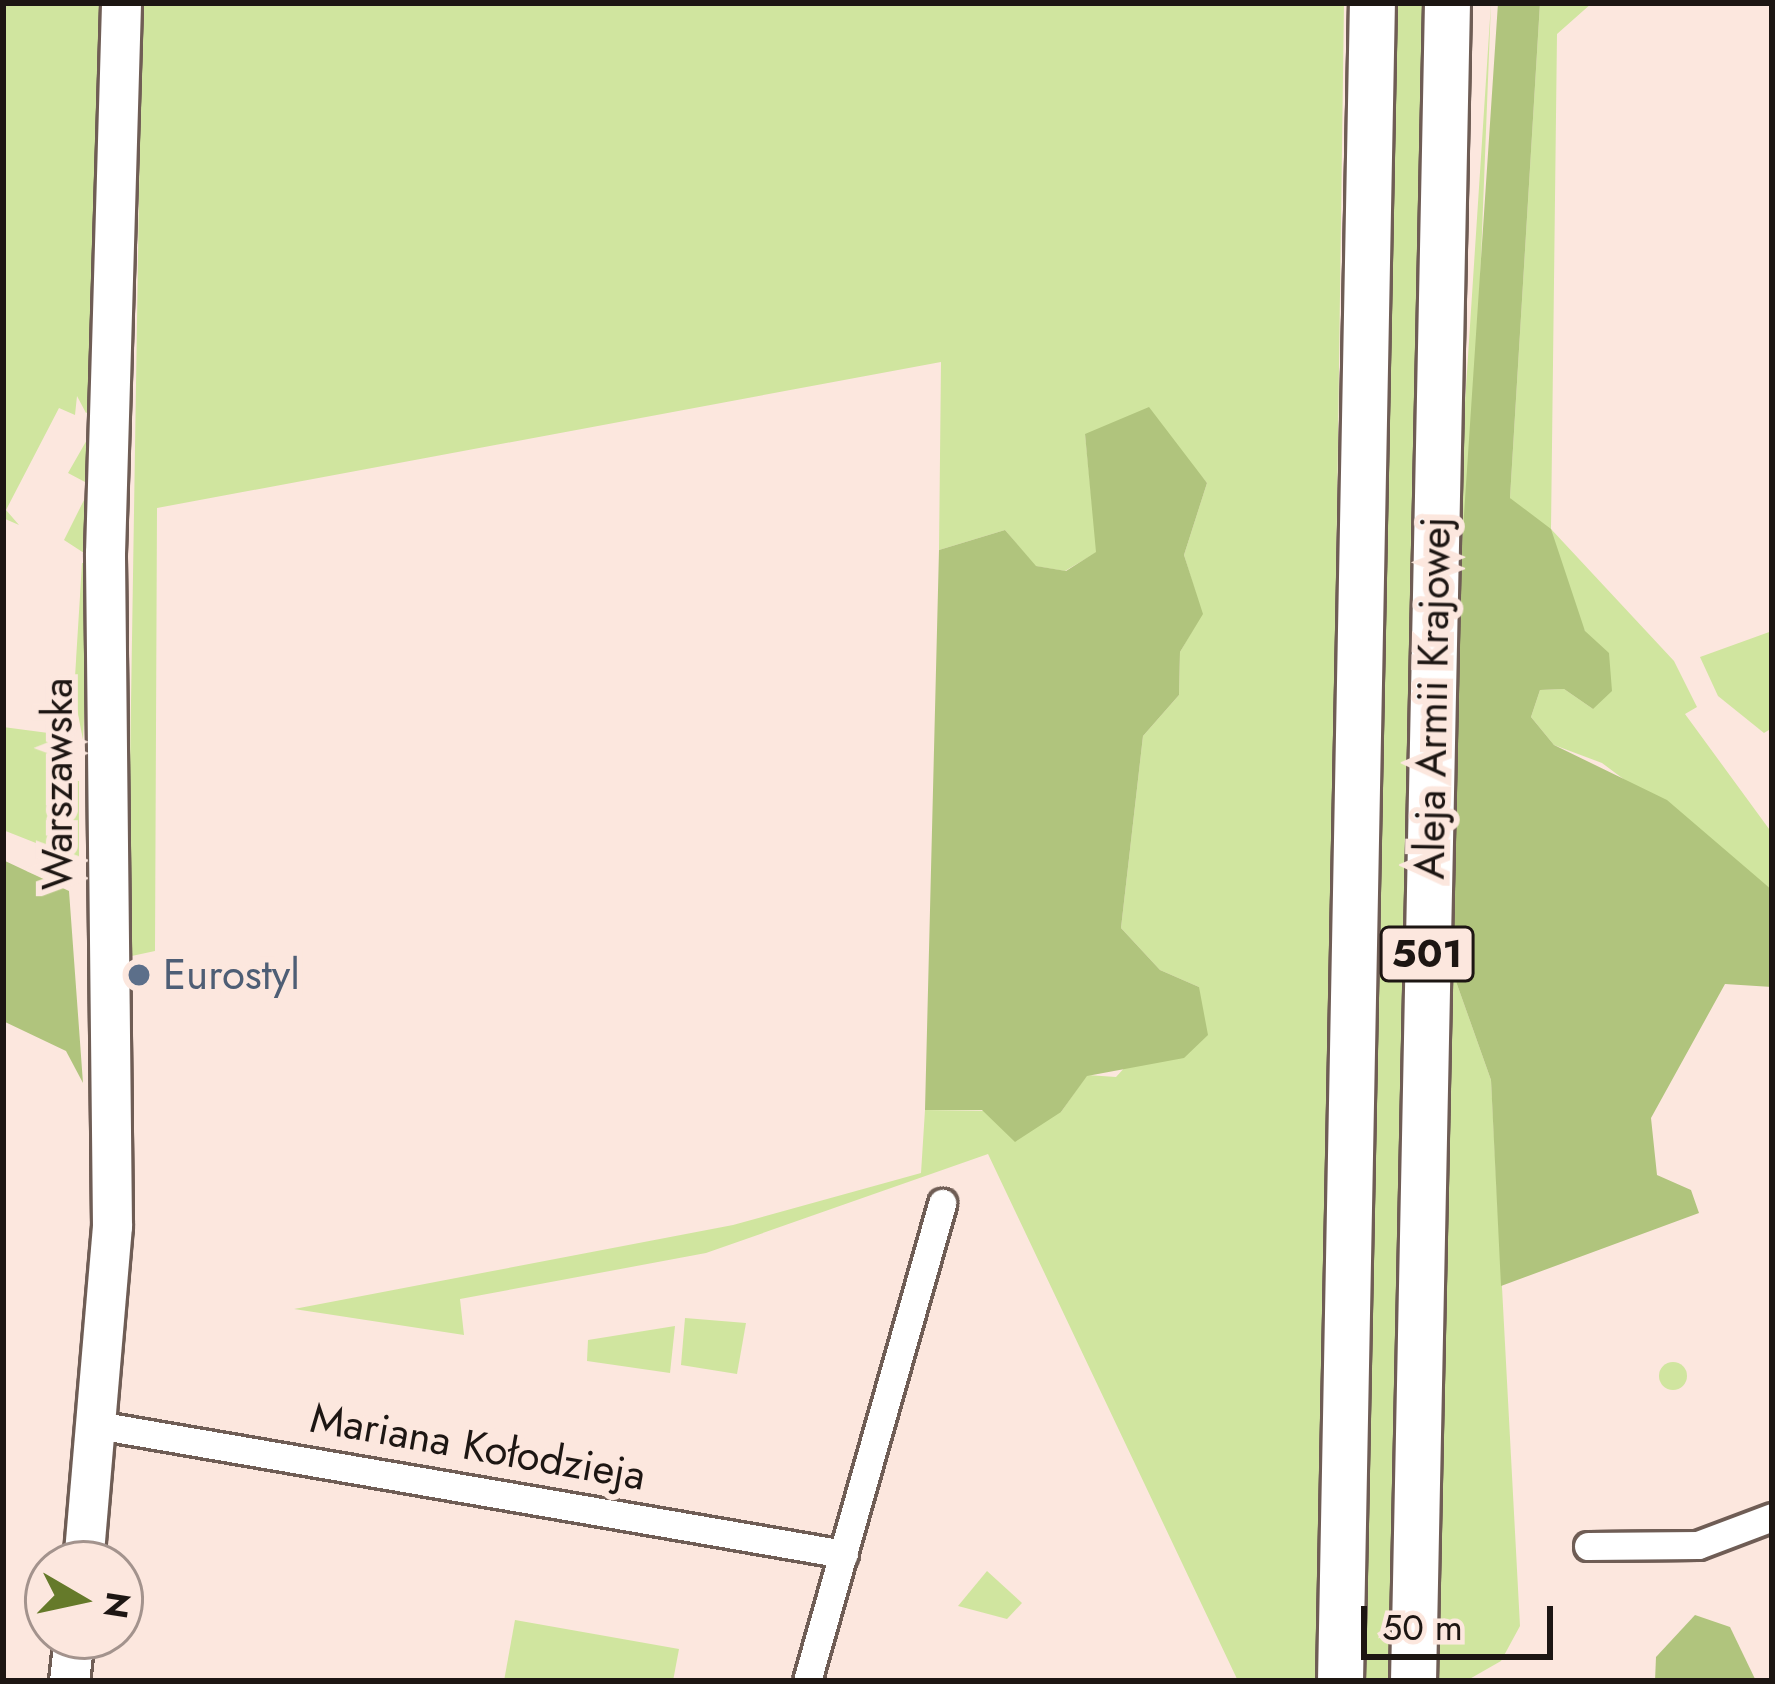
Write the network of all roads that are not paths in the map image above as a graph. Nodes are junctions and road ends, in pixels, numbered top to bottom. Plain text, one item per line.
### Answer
1 (121, 3) edge
2 (1372, 3) edge
3 (1448, 3) edge
4 (1477, 3) edge
5 (1443, 228) junction
6 (942, 1203) dead end
7 (97, 1425) junction
8 (1772, 1517) edge
9 (85, 1540) edge
10 (1588, 1546) dead end
11 (844, 1554) junction
12 (807, 1681) edge
13 (1340, 1681) edge
14 (1413, 1681) edge

1 - 7 street, Warszawska
2 - 13 main road, Aleja Armii Krajowej / 501
3 - 5 main road, Aleja Armii Krajowej / 501
4 - 5 main road
5 - 14 main road, Aleja Armii Krajowej / 501
6 - 11 street
7 - 9 street, Warszawska
7 - 11 street, Mariana Kołodzieja
8 - 10 street
11 - 12 street

